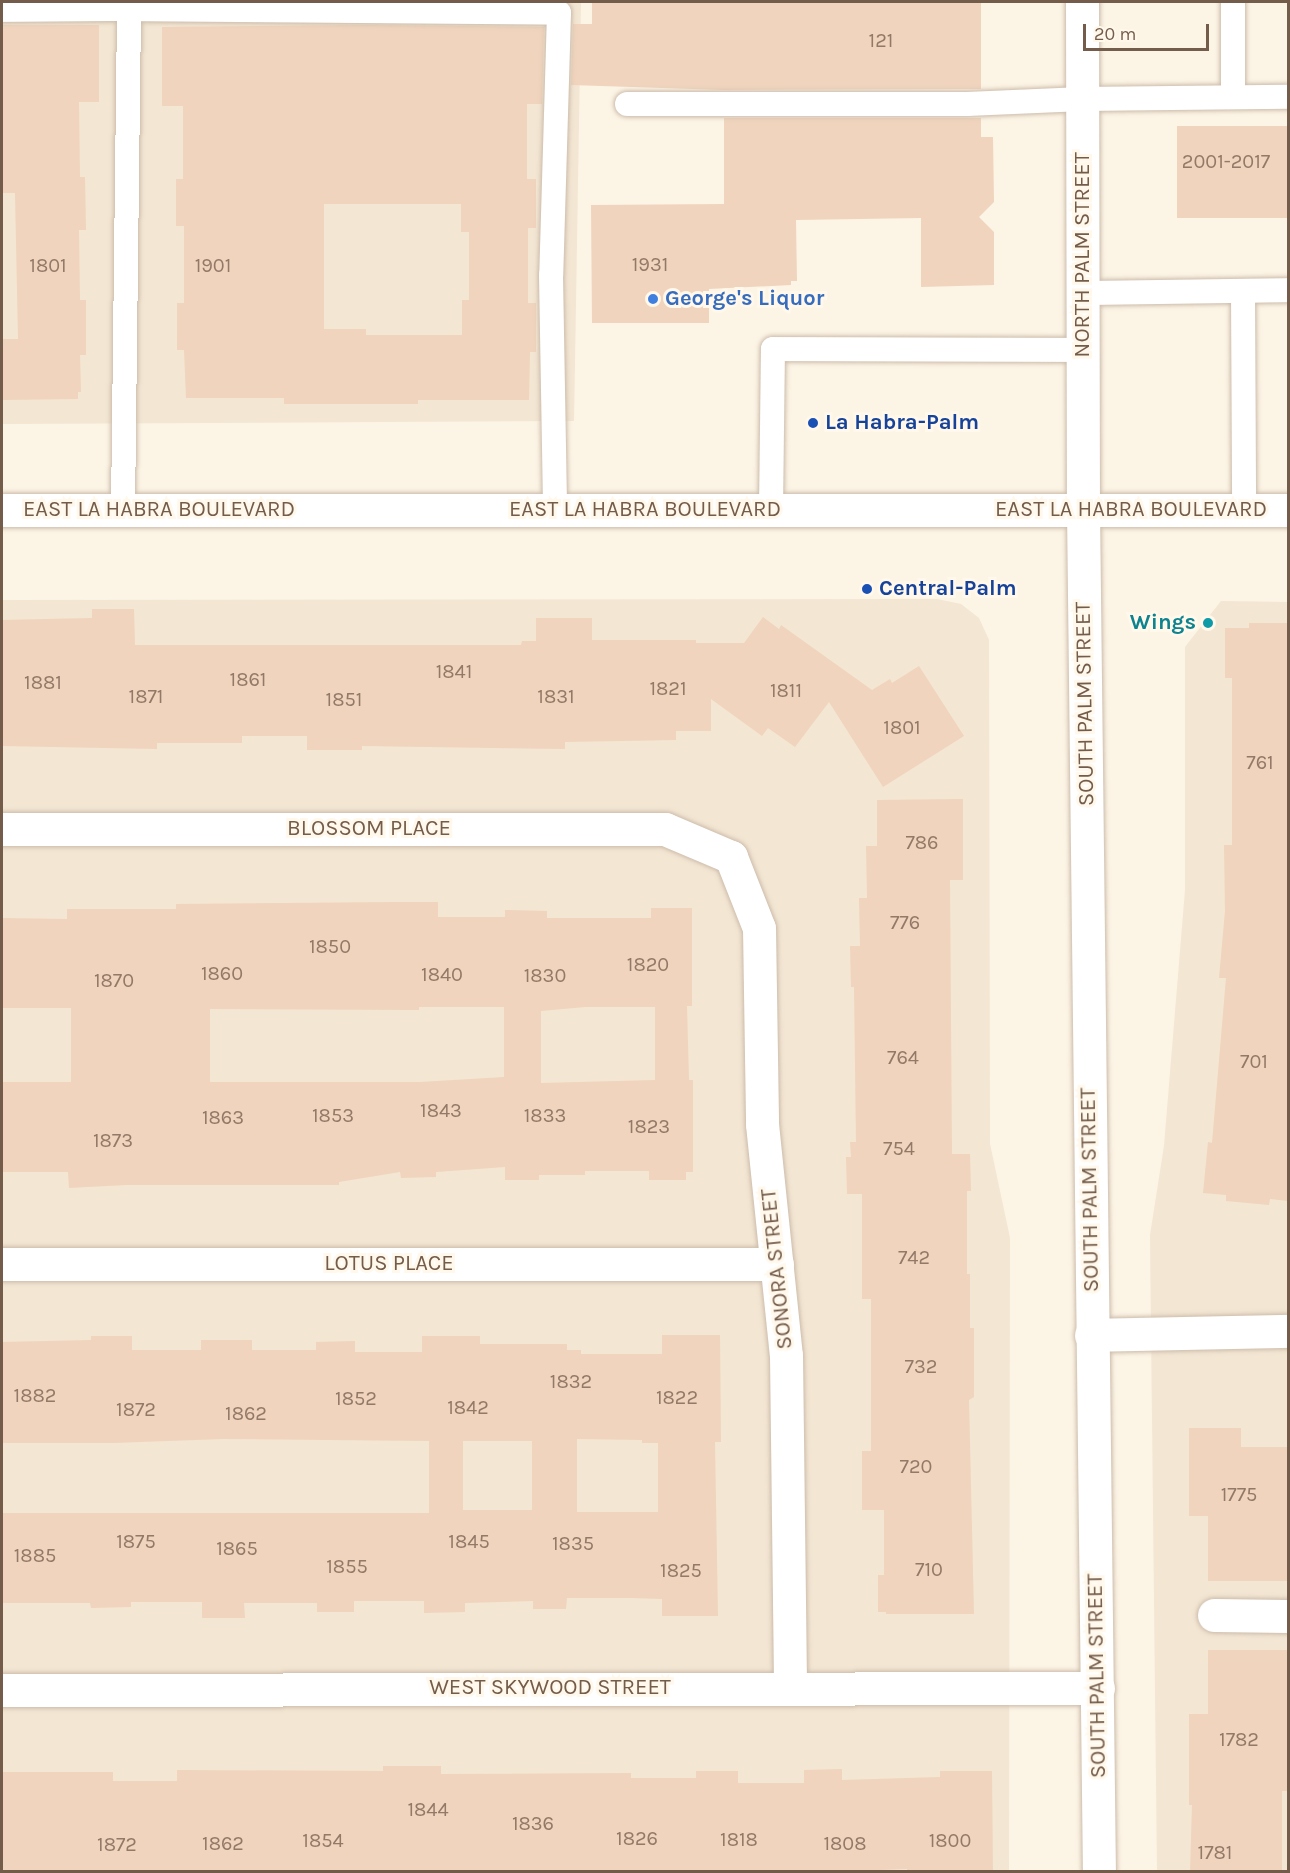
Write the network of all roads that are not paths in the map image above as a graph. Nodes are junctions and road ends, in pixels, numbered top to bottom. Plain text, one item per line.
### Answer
1 (1082, 2) edge
2 (1233, 2) edge
3 (129, 9) junction
4 (2, 10) edge
5 (1288, 97) edge
6 (1233, 98) junction
7 (1083, 99) junction
8 (627, 104) dead end
9 (1288, 290) edge
10 (1242, 291) junction
11 (1083, 293) junction
12 (1083, 351) junction
13 (1083, 509) junction
14 (2, 510) edge
15 (123, 510) junction
16 (555, 510) junction
17 (771, 510) junction
18 (1244, 510) junction
19 (1288, 510) edge
20 (2, 829) edge
21 (731, 857) joint
22 (2, 1264) edge
23 (777, 1264) junction
24 (1288, 1331) edge
25 (1091, 1335) junction
26 (1214, 1615) dead end
27 (1288, 1617) edge
28 (790, 1687) junction
29 (1098, 1688) junction
30 (2, 1690) edge
31 (1099, 1872) edge

1 - 7 street, NORTH PALM STREET
2 - 6 lane
3 - 4 lane
3 - 15 lane
3 - 16 lane
5 - 6 lane
6 - 7 lane
7 - 8 lane
7 - 11 street, NORTH PALM STREET
9 - 10 lane
10 - 11 lane
10 - 18 lane
11 - 12 street, NORTH PALM STREET
12 - 13 street, NORTH PALM STREET
12 - 17 lane
13 - 17 street, EAST LA HABRA BOULEVARD
13 - 18 street, EAST LA HABRA BOULEVARD
13 - 25 street, SOUTH PALM STREET
14 - 15 street, EAST LA HABRA BOULEVARD
15 - 16 street, EAST LA HABRA BOULEVARD
16 - 17 street, EAST LA HABRA BOULEVARD
18 - 19 street, EAST LA HABRA BOULEVARD
20 - 21 street, BLOSSOM PLACE
21 - 23 street, SONORA STREET
22 - 23 street, LOTUS PLACE
23 - 28 street, SONORA STREET
24 - 25 street
25 - 29 street, SOUTH PALM STREET
26 - 27 street
28 - 29 street, WEST SKYWOOD STREET
28 - 30 street, WEST SKYWOOD STREET
29 - 31 street, SOUTH PALM STREET

